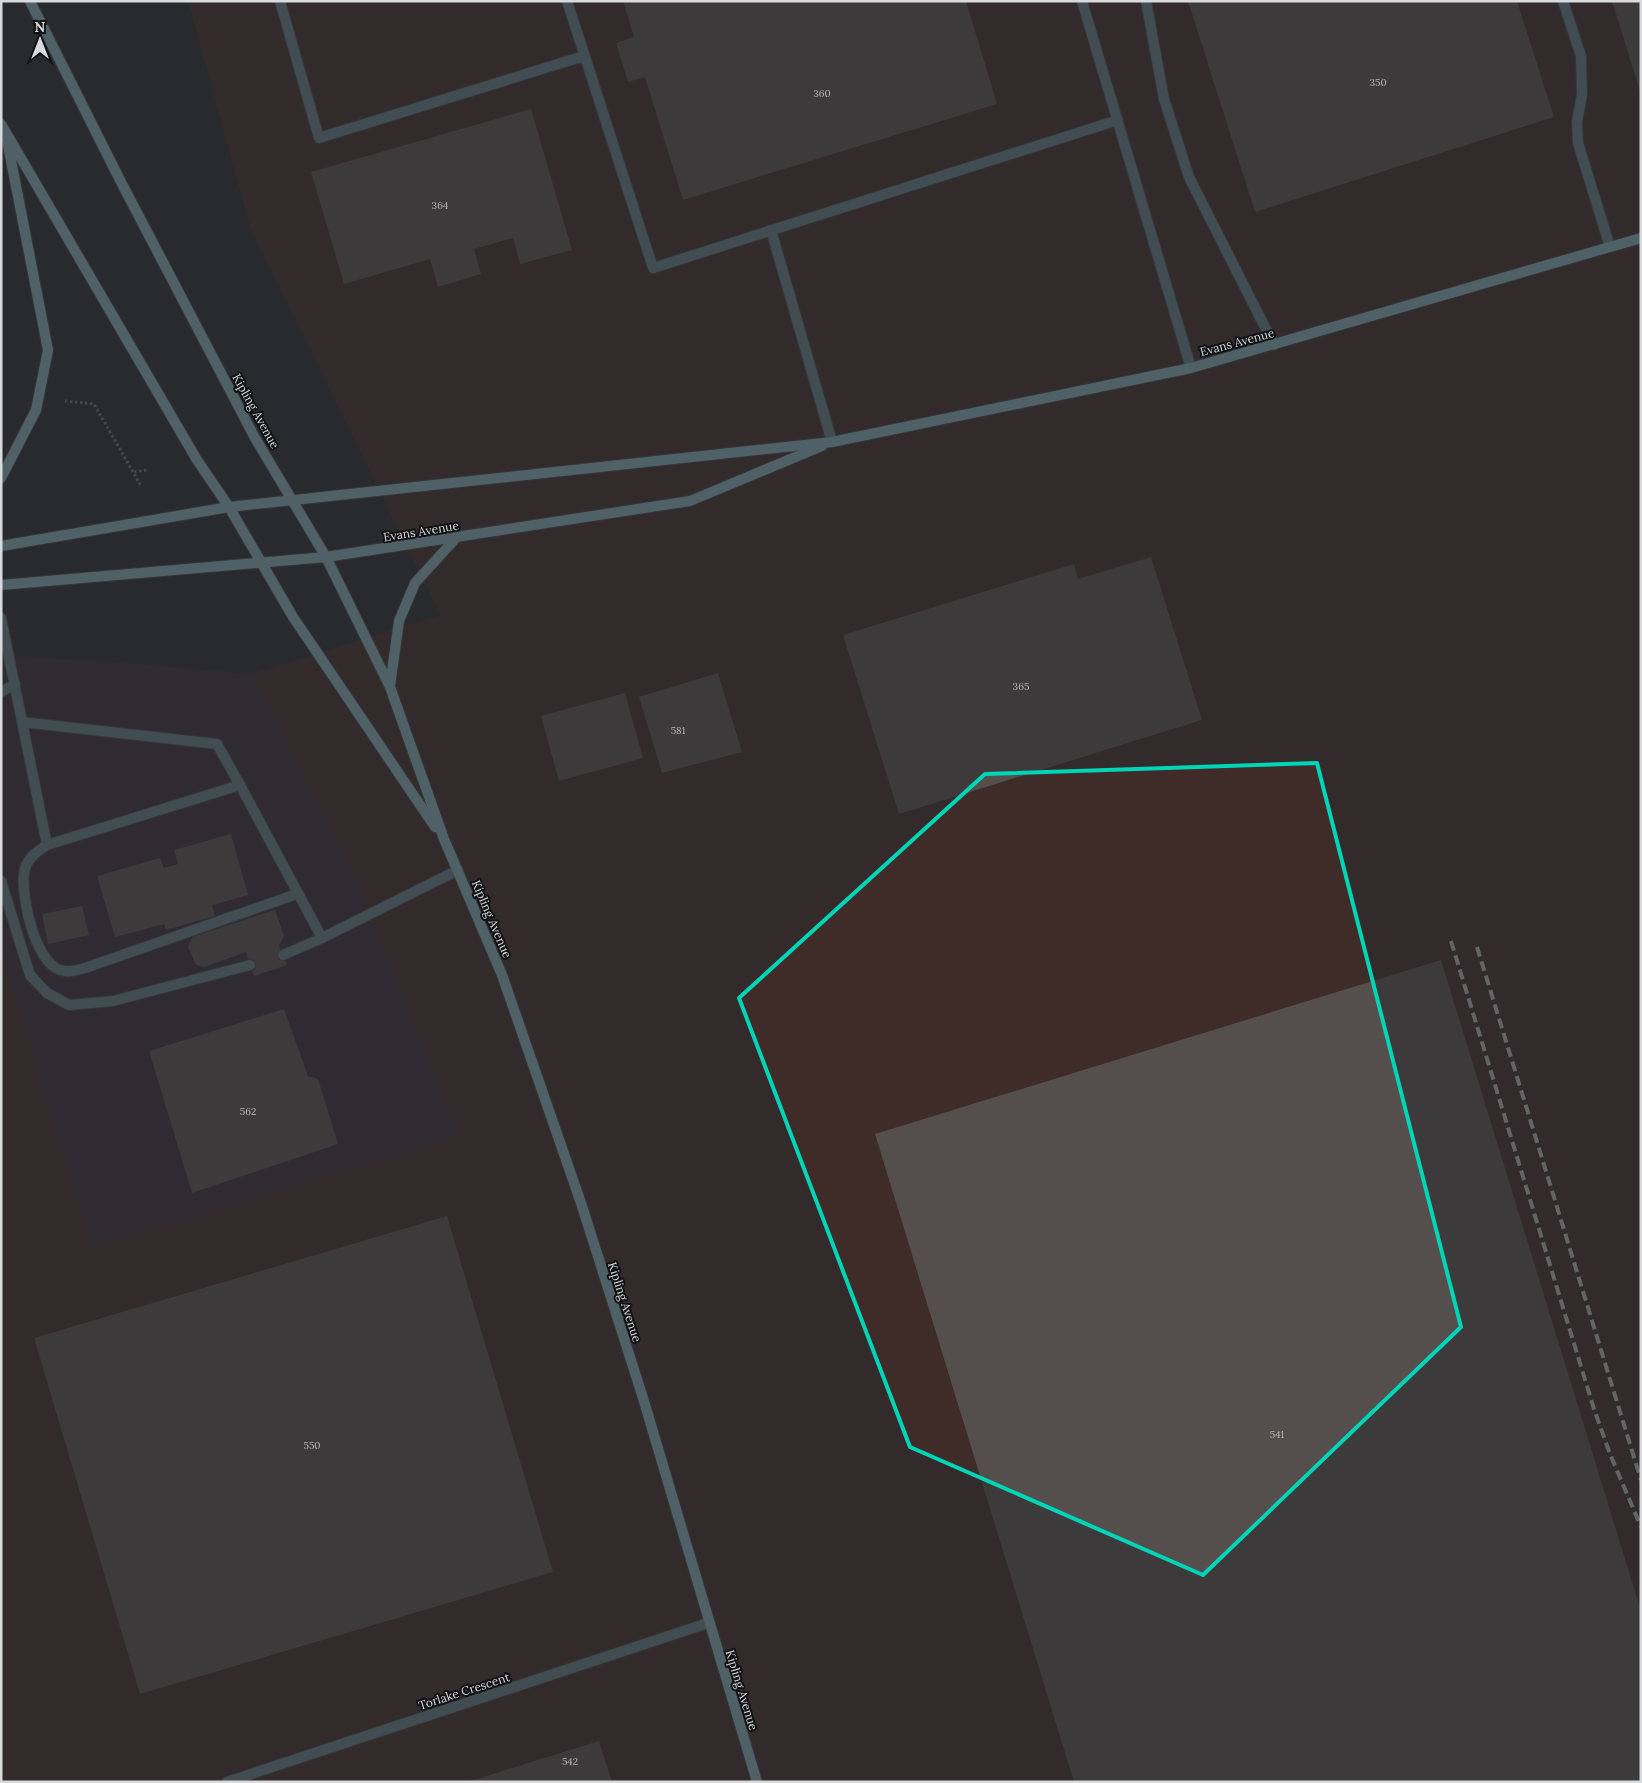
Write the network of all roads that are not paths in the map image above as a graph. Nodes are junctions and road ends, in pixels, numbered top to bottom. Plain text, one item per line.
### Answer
1 (30, 1) edge
2 (280, 1) edge
3 (567, 1) edge
4 (1082, 1) edge
5 (1146, 1) edge
6 (1563, 1) edge
7 (584, 56) junction
8 (1118, 120) junction
9 (3, 128) edge
10 (771, 230) junction
11 (1641, 238) edge
12 (1610, 247) junction
13 (1274, 345) junction
14 (1191, 368) junction
15 (832, 442) junction
16 (1, 478) edge
17 (293, 499) junction
18 (229, 507) junction
19 (456, 538) junction
20 (1, 546) edge
21 (326, 556) junction
22 (262, 563) junction
23 (1, 585) edge
24 (1, 618) edge
25 (15, 684) junction
26 (390, 687) junction
27 (1, 692) edge
28 (22, 722) junction
29 (240, 785) junction
30 (444, 839) junction
31 (47, 845) junction
32 (458, 870) junction
33 (1, 881) edge
34 (297, 894) junction
35 (322, 938) junction
36 (283, 956) dead end
37 (250, 965) dead end
38 (708, 1624) junction
39 (227, 1782) edge
40 (757, 1782) edge

1 - 17 main road, Kipling Avenue
2 - 7 street
3 - 7 street
4 - 8 street
5 - 13 street
6 - 12 street
7 - 10 street
8 - 10 street
8 - 14 street
9 - 16 main road
9 - 18 main road, Kipling Avenue
10 - 15 street
11 - 12 main road, Evans Avenue
12 - 13 main road, Evans Avenue
13 - 14 main road, Evans Avenue
14 - 15 main road, Evans Avenue
15 - 17 main road, Evans Avenue
15 - 19 main road, Evans Avenue
17 - 18 main road, Evans Avenue
17 - 21 main road, Kipling Avenue
18 - 20 main road, Evans Avenue
18 - 22 main road, Kipling Avenue
19 - 21 main road, Evans Avenue
19 - 26 main road
21 - 22 main road, Evans Avenue
21 - 26 main road, Kipling Avenue
22 - 23 main road, Evans Avenue
22 - 30 main road, Kipling Avenue
24 - 25 street
25 - 27 street
25 - 28 street
26 - 30 main road, Kipling Avenue
28 - 29 street
28 - 31 street
29 - 31 street
29 - 34 street
30 - 32 main road, Kipling Avenue
31 - 34 street
32 - 35 street
32 - 38 main road, Kipling Avenue
33 - 37 street
34 - 35 street
35 - 36 street
38 - 39 street, Torlake Crescent
38 - 40 main road, Kipling Avenue

